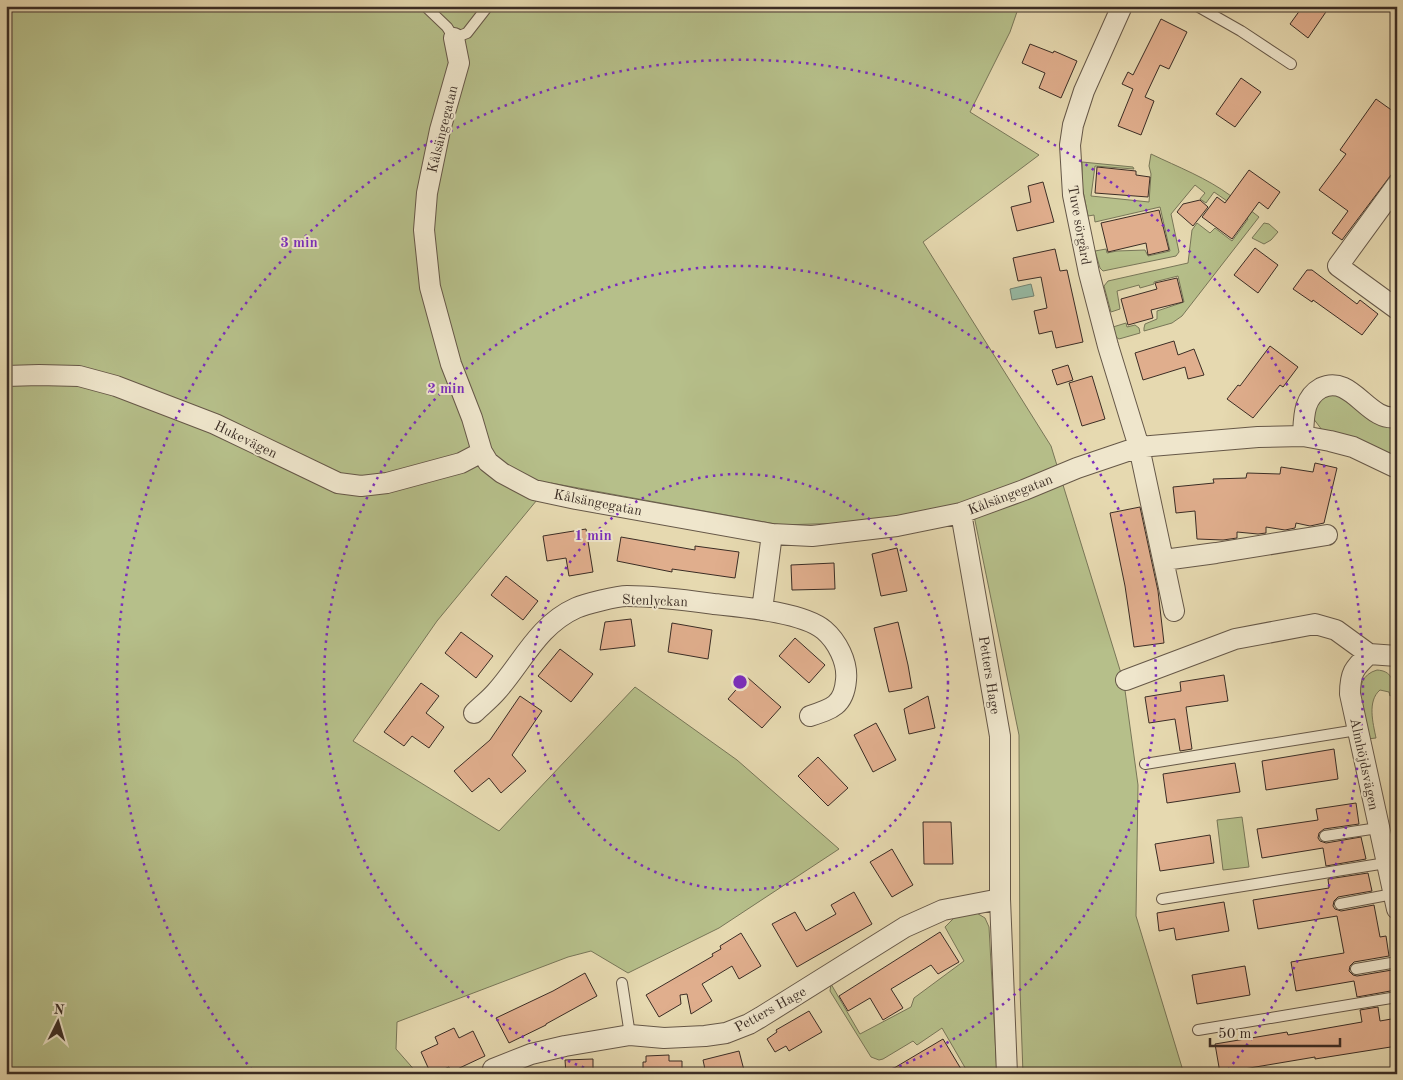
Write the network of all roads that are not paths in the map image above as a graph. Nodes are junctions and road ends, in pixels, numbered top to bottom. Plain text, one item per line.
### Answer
1 (426, 6) edge
2 (488, 6) edge
3 (1122, 6) edge
4 (1197, 6) edge
5 (454, 38) junction
6 (1291, 64) dead end
7 (1397, 185) edge
8 (1397, 310) edge
9 (6, 376) edge
10 (1397, 417) edge
11 (1303, 436) junction
12 (1139, 447) junction
13 (482, 452) junction
14 (1397, 468) edge
15 (960, 513) junction
16 (772, 534) junction
17 (1327, 535) dead end
18 (1164, 560) junction
19 (762, 610) junction
20 (1174, 610) dead end
21 (1369, 654) junction
22 (1397, 656) edge
23 (1126, 680) dead end
24 (474, 713) dead end
25 (810, 716) dead end
26 (1357, 730) junction
27 (1145, 764) dead end
28 (1378, 828) junction
29 (1325, 836) dead end
30 (1386, 863) junction
31 (1000, 899) junction
32 (1162, 899) dead end
33 (1395, 902) edge
34 (1340, 904) dead end
35 (1397, 962) edge
36 (1356, 969) dead end
37 (622, 983) dead end
38 (1397, 997) edge
39 (1198, 1030) dead end
40 (630, 1035) junction
41 (493, 1069) dead end
42 (1007, 1074) edge

1 - 5 lane, Kålsängegatan
2 - 5 lane
3 - 12 street, Tuve sörgård
4 - 6 lane
5 - 13 street, Kålsängegatan
7 - 8 street
9 - 13 street, Hukevägen
10 - 11 street
11 - 12 street, Kålsängegatan
11 - 14 street, Kålsängegatan
12 - 15 street, Kålsängegatan
12 - 18 street
13 - 16 street, Kålsängegatan
15 - 16 street, Kålsängegatan
15 - 31 street, Petters Hage
16 - 19 street
17 - 18 street
18 - 20 street
19 - 24 street, Stenlyckan
19 - 25 street, Stenlyckan
21 - 22 street
21 - 23 street
21 - 26 street, Almhöjdsvägen
26 - 27 lane
26 - 28 street, Almhöjdsvägen
28 - 29 lane
28 - 30 street, Almhöjdsvägen
30 - 32 lane
30 - 33 street, Almhöjdsvägen
31 - 40 street, Petters Hage
31 - 42 street, Petters Hage
33 - 34 lane
35 - 36 lane
37 - 40 lane
38 - 39 lane
40 - 41 street, Petters Hage

